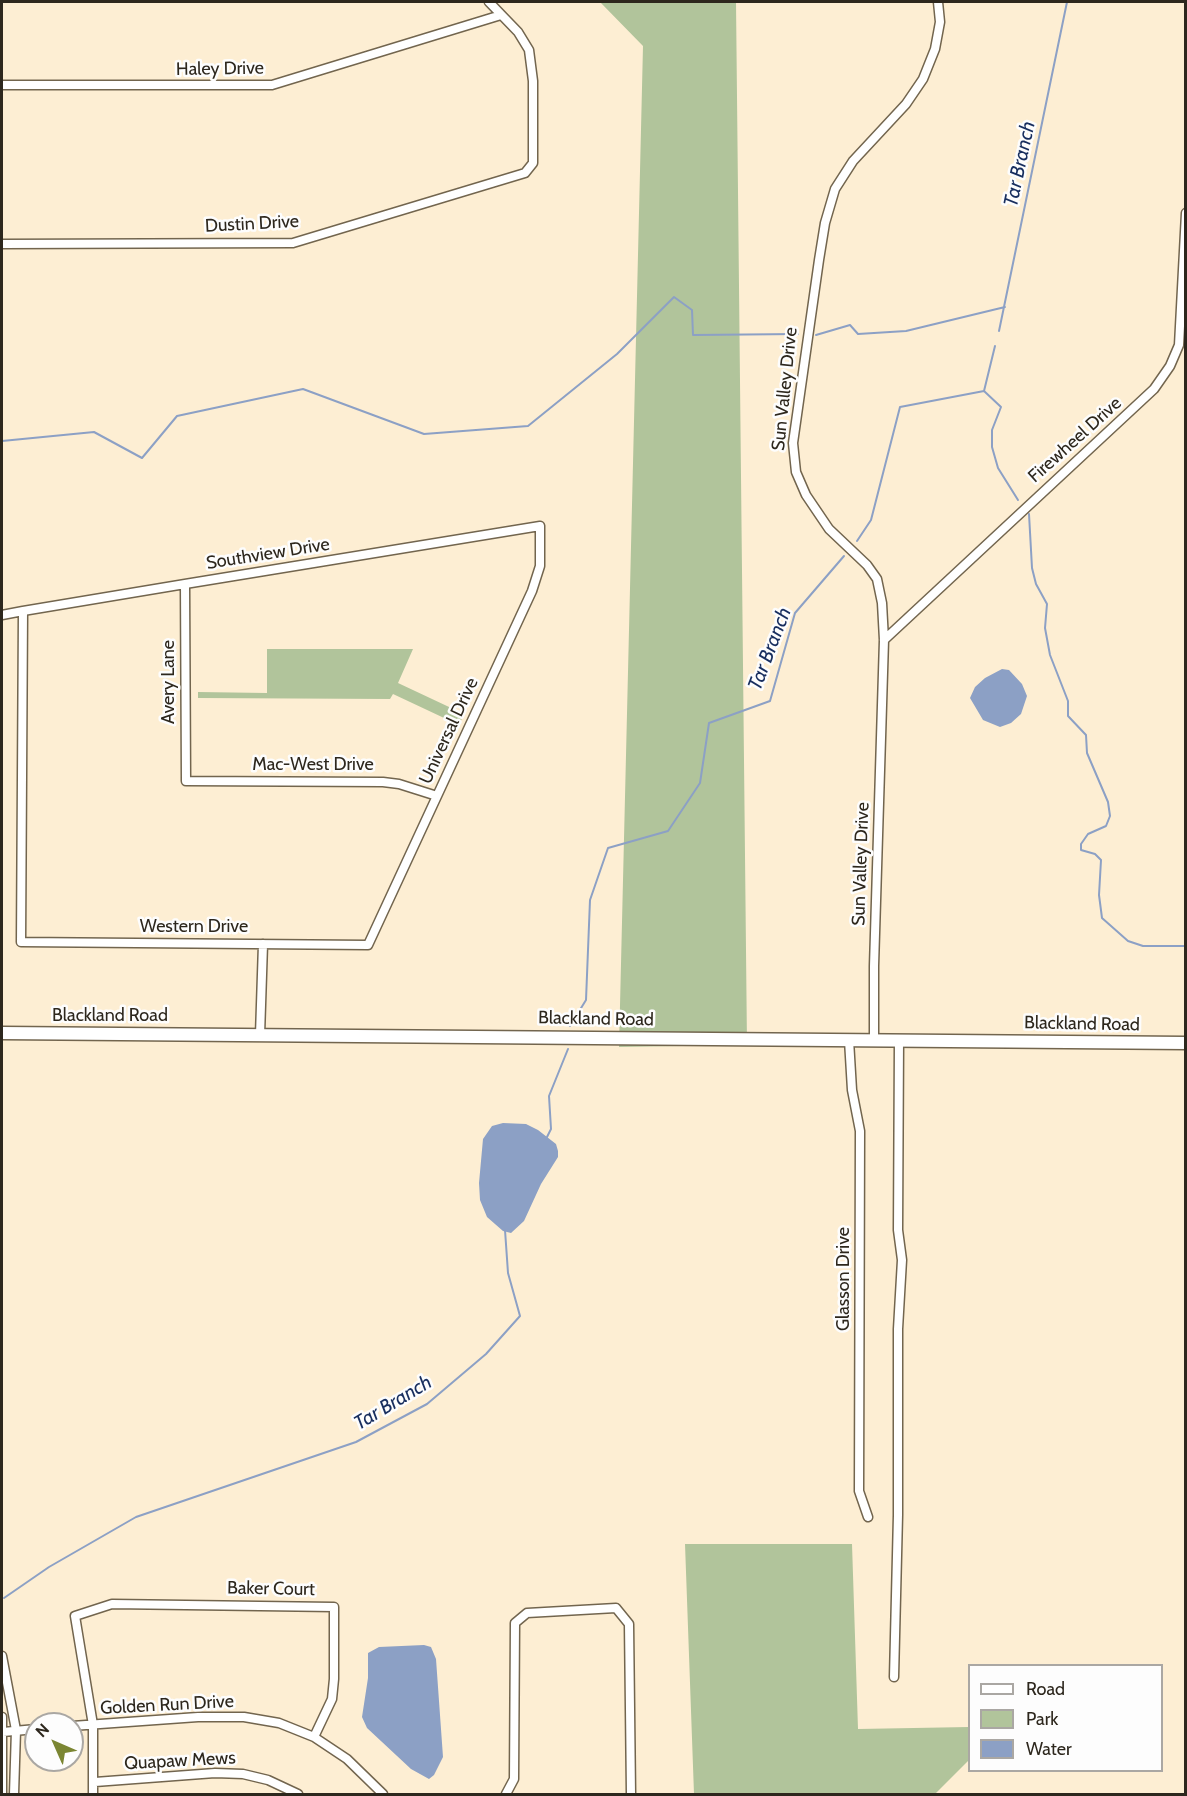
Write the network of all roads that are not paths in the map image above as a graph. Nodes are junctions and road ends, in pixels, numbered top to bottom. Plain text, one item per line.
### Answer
1 (489, 2) edge
2 (938, 2) edge
3 (501, 15) junction
4 (2, 85) edge
5 (1185, 213) edge
6 (2, 244) edge
7 (540, 526) joint
8 (185, 584) junction
9 (23, 611) junction
10 (2, 615) edge
11 (884, 640) junction
12 (186, 781) joint
13 (437, 796) junction
14 (263, 944) junction
15 (368, 945) joint
16 (3, 1034) edge
17 (260, 1035) junction
18 (849, 1040) junction
19 (874, 1040) junction
20 (899, 1040) junction
21 (1185, 1043) edge
22 (868, 1517) dead end
23 (2, 1656) edge
24 (894, 1677) dead end
25 (2, 1716) edge
26 (84, 1725) edge
27 (93, 1725) junction
28 (16, 1730) junction
29 (24, 1730) edge
30 (3, 1732) edge
31 (314, 1737) junction
32 (95, 1782) junction
33 (2, 1793) edge
34 (377, 1793) edge
35 (14, 1794) edge
36 (93, 1794) edge
37 (298, 1794) edge
38 (506, 1794) edge
39 (632, 1794) edge

1 - 3 street
2 - 11 street, Sun Valley Drive
3 - 4 street, Haley Drive
3 - 6 street, Dustin Drive
5 - 11 street, Firewheel Drive
7 - 8 street, Southview Drive
7 - 13 street, Universal Drive
8 - 9 street, Southview Drive
8 - 12 street, Avery Lane
9 - 10 street, Southview Drive
9 - 14 street, Western Drive
11 - 19 street, Sun Valley Drive
12 - 13 street, Mac-West Drive
13 - 15 street, Universal Drive
14 - 15 street, Western Drive
14 - 17 street
16 - 17 street, Blackland Road
17 - 18 street, Blackland Road
18 - 19 street, Blackland Road
18 - 22 street, Glasson Drive
19 - 20 street, Blackland Road
20 - 21 street, Blackland Road
20 - 24 street
23 - 28 street
25 - 30 street
26 - 27 street, Golden Run Drive
27 - 31 street, Golden Run Drive
27 - 31 street, Baker Court
27 - 32 street
28 - 29 street
28 - 30 street
28 - 35 street
30 - 33 street
31 - 34 street, Golden Run Drive
32 - 36 street
32 - 37 street, Quapaw Mews
38 - 39 street

